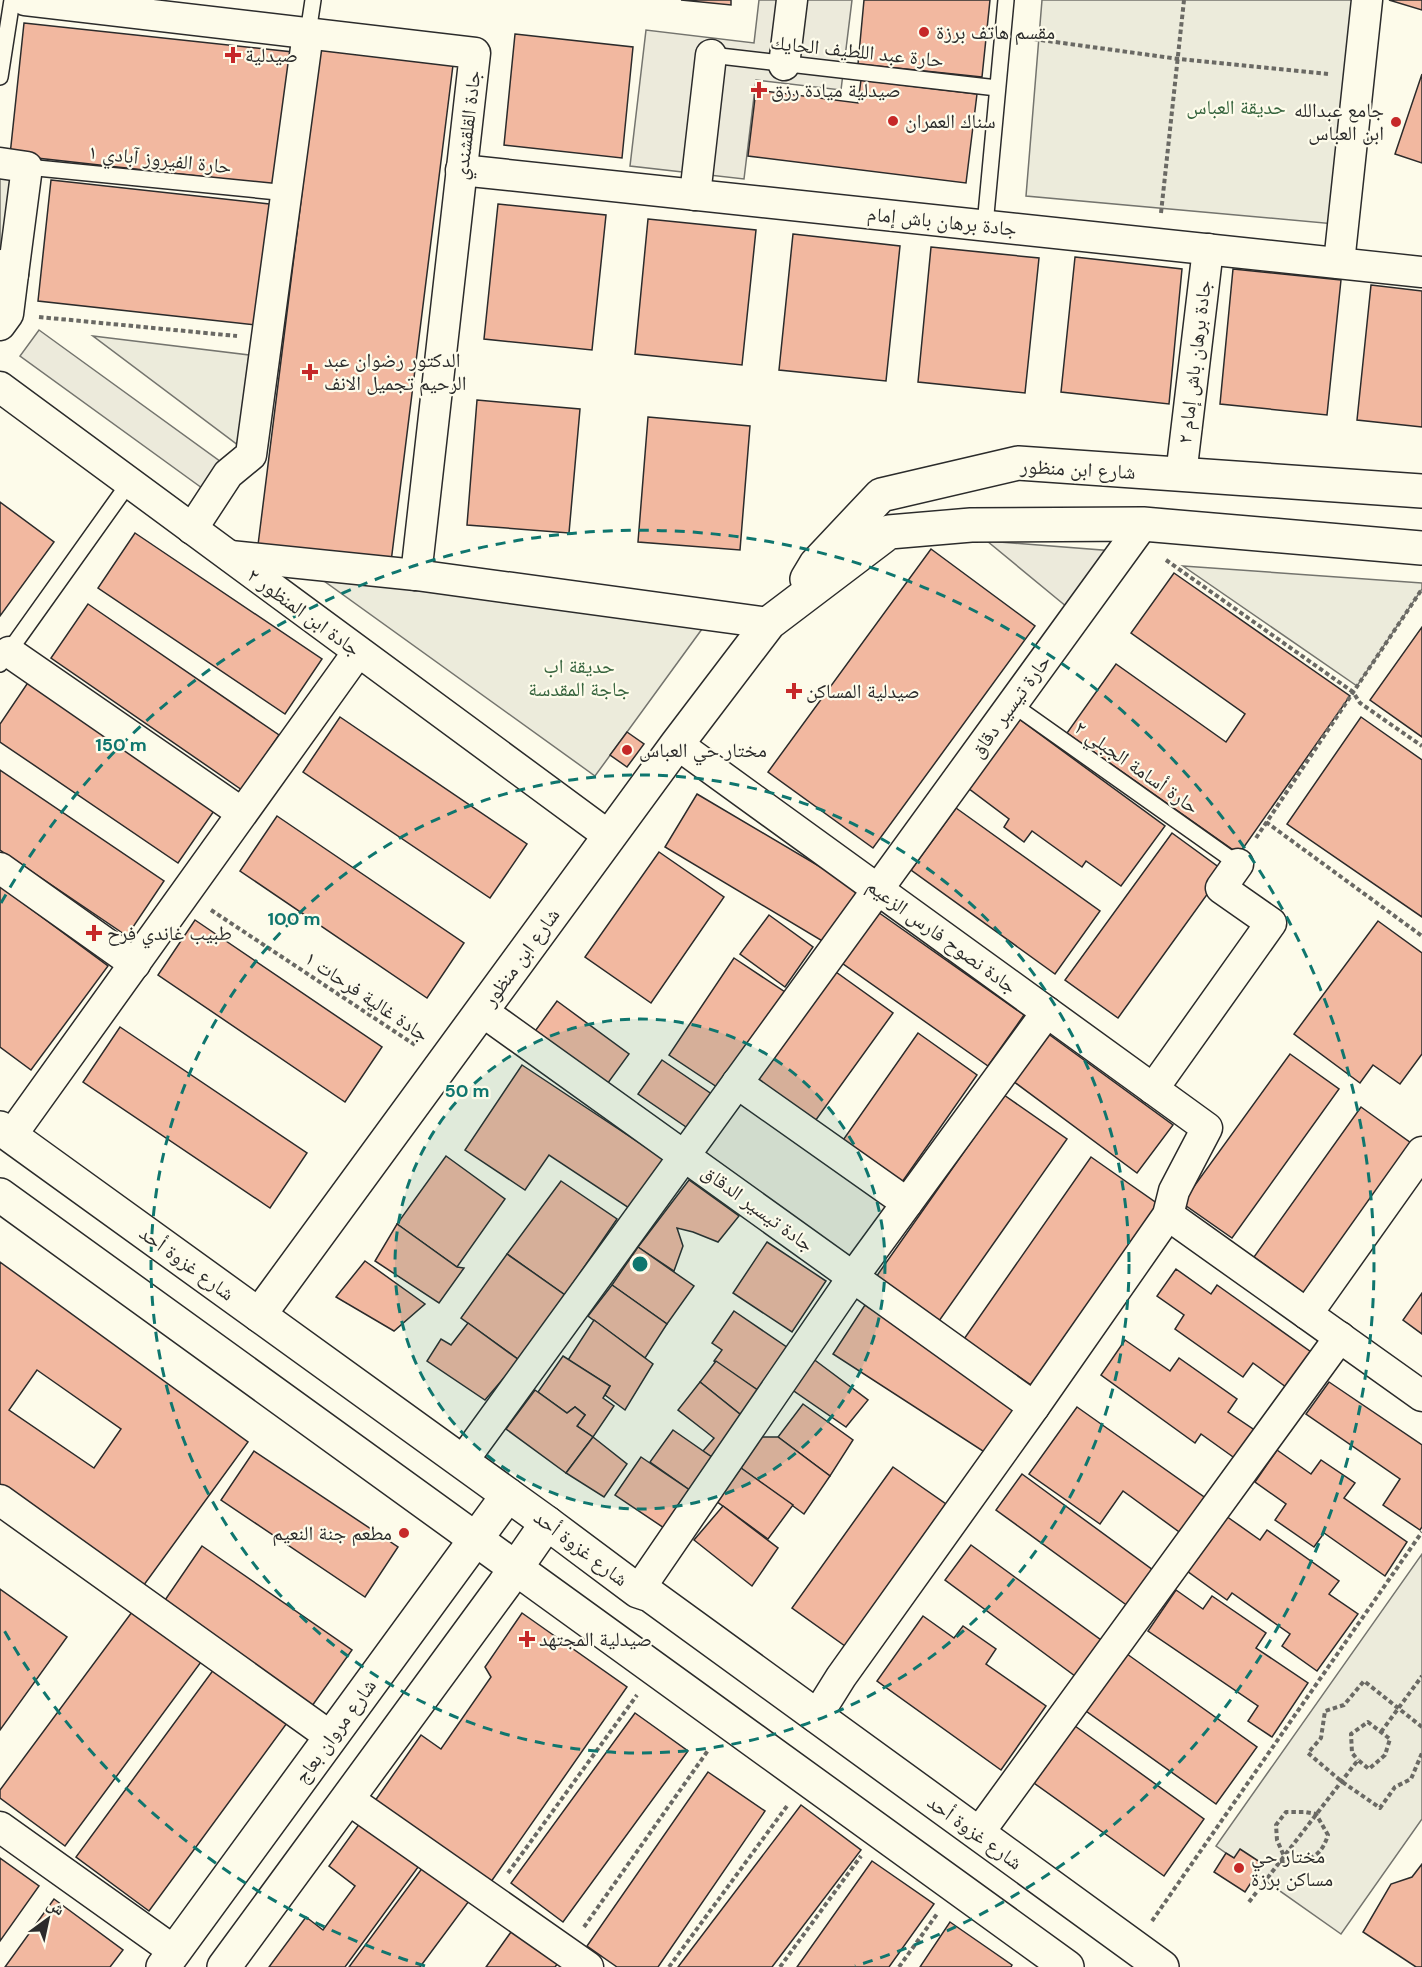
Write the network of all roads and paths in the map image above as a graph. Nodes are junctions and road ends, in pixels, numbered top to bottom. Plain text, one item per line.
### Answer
1 (12, 0) edge
2 (25, 0) edge
3 (313, 0) edge
4 (792, 0) edge
5 (1005, 0) edge
6 (1184, 0) edge
7 (1367, 0) edge
8 (309, 33) junction
9 (1002, 35) junction
10 (711, 55) joint
11 (1179, 58) junction
12 (784, 65) junction
13 (0, 77) edge
14 (1359, 77) junction
15 (997, 88) junction
16 (14, 165) edge
17 (461, 170) junction
18 (288, 193) junction
19 (695, 195) junction
20 (985, 225) junction
21 (1158, 244) junction
22 (1208, 249) junction
23 (1339, 263) junction
24 (7, 269) edge
25 (1422, 272) edge
26 (4, 320) edge
27 (268, 338) junction
28 (0, 387) edge
29 (1180, 475) junction
30 (129, 483) junction
31 (1422, 491) edge
32 (192, 529) junction
33 (1138, 530) junction
34 (1422, 548) edge
35 (229, 556) junction
36 (416, 576) junction
37 (1422, 589) edge
38 (780, 614) junction
39 (358, 652) junction
40 (4, 658) edge
41 (1353, 692) junction
42 (1012, 704) junction
43 (677, 744) junction
44 (1422, 746) edge
45 (242, 813) junction
46 (1266, 822) junction
47 (609, 836) junction
48 (1238, 864) junction
49 (0, 868) edge
50 (878, 890) junction
51 (185, 893) junction
52 (1422, 936) edge
53 (135, 964) junction
54 (482, 1011) junction
55 (1047, 1012) junction
56 (443, 1064) junction
57 (737, 1083) junction
58 (1153, 1089) junction
59 (6, 1132) edge
60 (1422, 1152) edge
61 (685, 1156) junction
62 (3, 1203) edge
63 (907, 1203) junction
64 (1168, 1215) junction
65 (854, 1277) junction
66 (1306, 1314) junction
67 (259, 1315) junction
68 (1340, 1337) junction
69 (1422, 1396) edge
70 (1034, 1407) junction
71 (462, 1462) junction
72 (508, 1495) junction
73 (0, 1500) edge
74 (547, 1523) junction
75 (1422, 1532) edge
76 (475, 1539) junction
77 (516, 1568) junction
78 (638, 1591) junction
79 (656, 1670) junction
80 (1422, 1676) edge
81 (1398, 1708) junction
82 (816, 1717) junction
83 (728, 1722) junction
84 (1422, 1727) edge
85 (1381, 1732) junction
86 (331, 1737) junction
87 (1422, 1753) edge
88 (1358, 1760) junction
89 (807, 1779) junction
90 (1341, 1781) junction
91 (348, 1798) junction
92 (1316, 1814) junction
93 (0, 1827) edge
94 (879, 1831) junction
95 (978, 1834) junction
96 (1284, 1856) junction
97 (1279, 1862) junction
98 (956, 1887) junction
99 (490, 1898) junction
100 (1249, 1902) dead end
101 (1134, 1947) junction
102 (169, 1959) edge
103 (577, 1959) edge
104 (226, 1966) edge
105 (669, 1967) edge
106 (780, 1967) edge
107 (899, 1967) edge
108 (1067, 1967) edge
109 (1162, 1967) edge

1 - 13 lane
2 - 8 street, جادة القلقشندي
3 - 8 lane
4 - 12 street
5 - 9 lane
6 - 11 path
7 - 14 street
8 - 17 street, جادة القلقشندي
8 - 18 street
9 - 11 path
9 - 15 lane
10 - 12 lane, حارة عبد اللطيف الحايك
10 - 19 street
11 - 14 path
11 - 21 path
12 - 15 lane, حارة عبد اللطيف الحايك
14 - 23 street
15 - 20 lane
16 - 18 lane, حارة الفيروز آبادي ١
16 - 24 street
17 - 19 street, جادة برهان باش إمام
17 - 36 street, جادة القلقشندي
18 - 27 street
19 - 20 street, جادة برهان باش إمام
20 - 21 street, جادة برهان باش إمام
21 - 22 street, جادة برهان باش إمام
22 - 23 street, جادة برهان باش إمام
22 - 29 street, جادة برهان باش إمام ٢
23 - 25 street, جادة برهان باش إمام
24 - 26 street
26 - 27 path
27 - 32 street
28 - 30 street, جادة ابن المنظور ٢
29 - 31 main road, شارع ابن منظور
29 - 38 main road, شارع ابن منظور
30 - 32 street, جادة ابن المنظور ٢
30 - 40 lane
32 - 35 street, جادة ابن المنظور ٢
33 - 34 main road, شارع ابن منظور
33 - 38 main road, شارع ابن منظور
33 - 41 path
33 - 42 street, حارة تيسير دقاق
35 - 36 street
35 - 39 street, جادة ابن المنظور ٢
36 - 38 street
37 - 41 path
38 - 43 main road, شارع ابن منظور
39 - 45 street
39 - 47 street, جادة ابن المنظور ٢
40 - 45 street
41 - 44 path
41 - 46 path
42 - 48 lane, حارة أسامة الجبلي ٢
42 - 50 street, حارة تيسير دقاق
43 - 47 main road, شارع ابن منظور
43 - 50 street, جادة نصوح فارس الزعيم
45 - 51 street
46 - 48 path
46 - 52 path
47 - 54 main road, شارع ابن منظور
48 - 58 street
49 - 53 street
50 - 55 street, جادة نصوح فارس الزعيم
50 - 57 street, حارة تيسير دقاق
51 - 53 street
51 - 56 path, جادة غالية فرحات ١
53 - 59 street
54 - 56 main road, شارع ابن منظور
54 - 61 street, جادة تيسير الدقاق
55 - 58 street, جادة نصوح فارس الزعيم
55 - 63 street
56 - 67 main road, شارع ابن منظور
57 - 61 street, حارة تيسير دقاق
57 - 63 street
58 - 64 street, جادة نصوح فارس الزعيم
59 - 67 main road, شارع غزوة أحد
60 - 66 street
61 - 65 street, جادة تيسير الدقاق
61 - 71 street, حارة تيسير دقاق
62 - 76 main road
63 - 65 street
64 - 66 street
64 - 70 street
65 - 70 street, جادة تيسير الدقاق
65 - 78 street
66 - 68 street
67 - 71 main road, شارع غزوة أحد
68 - 69 street
68 - 95 street
70 - 82 street
71 - 72 main road, شارع غزوة أحد
72 - 74 main road, شارع غزوة أحد
72 - 76 main road, شارع مروان بعاج
73 - 86 street
74 - 77 main road
74 - 78 main road, شارع غزوة أحد
75 - 101 path
76 - 77 main road
76 - 86 main road, شارع مروان بعاج
77 - 79 main road
77 - 91 main road
78 - 82 main road, شارع غزوة أحد
79 - 83 main road
79 - 99 path
80 - 81 path
81 - 84 path
81 - 85 path
81 - 90 path
82 - 95 main road, شارع غزوة أحد
83 - 89 main road
83 - 103 path
85 - 88 path
85 - 88 path
86 - 102 main road, شارع مروان بعاج
87 - 90 path
88 - 90 path
89 - 94 main road
89 - 105 path
90 - 92 path
91 - 99 street
91 - 104 main road
92 - 96 path
92 - 96 path
92 - 97 path
93 - 102 street
94 - 98 main road
94 - 106 path
95 - 101 main road, شارع غزوة أحد
96 - 97 path
97 - 100 path
98 - 107 path
98 - 108 main road
99 - 103 street
101 - 109 main road, شارع غزوة أحد

